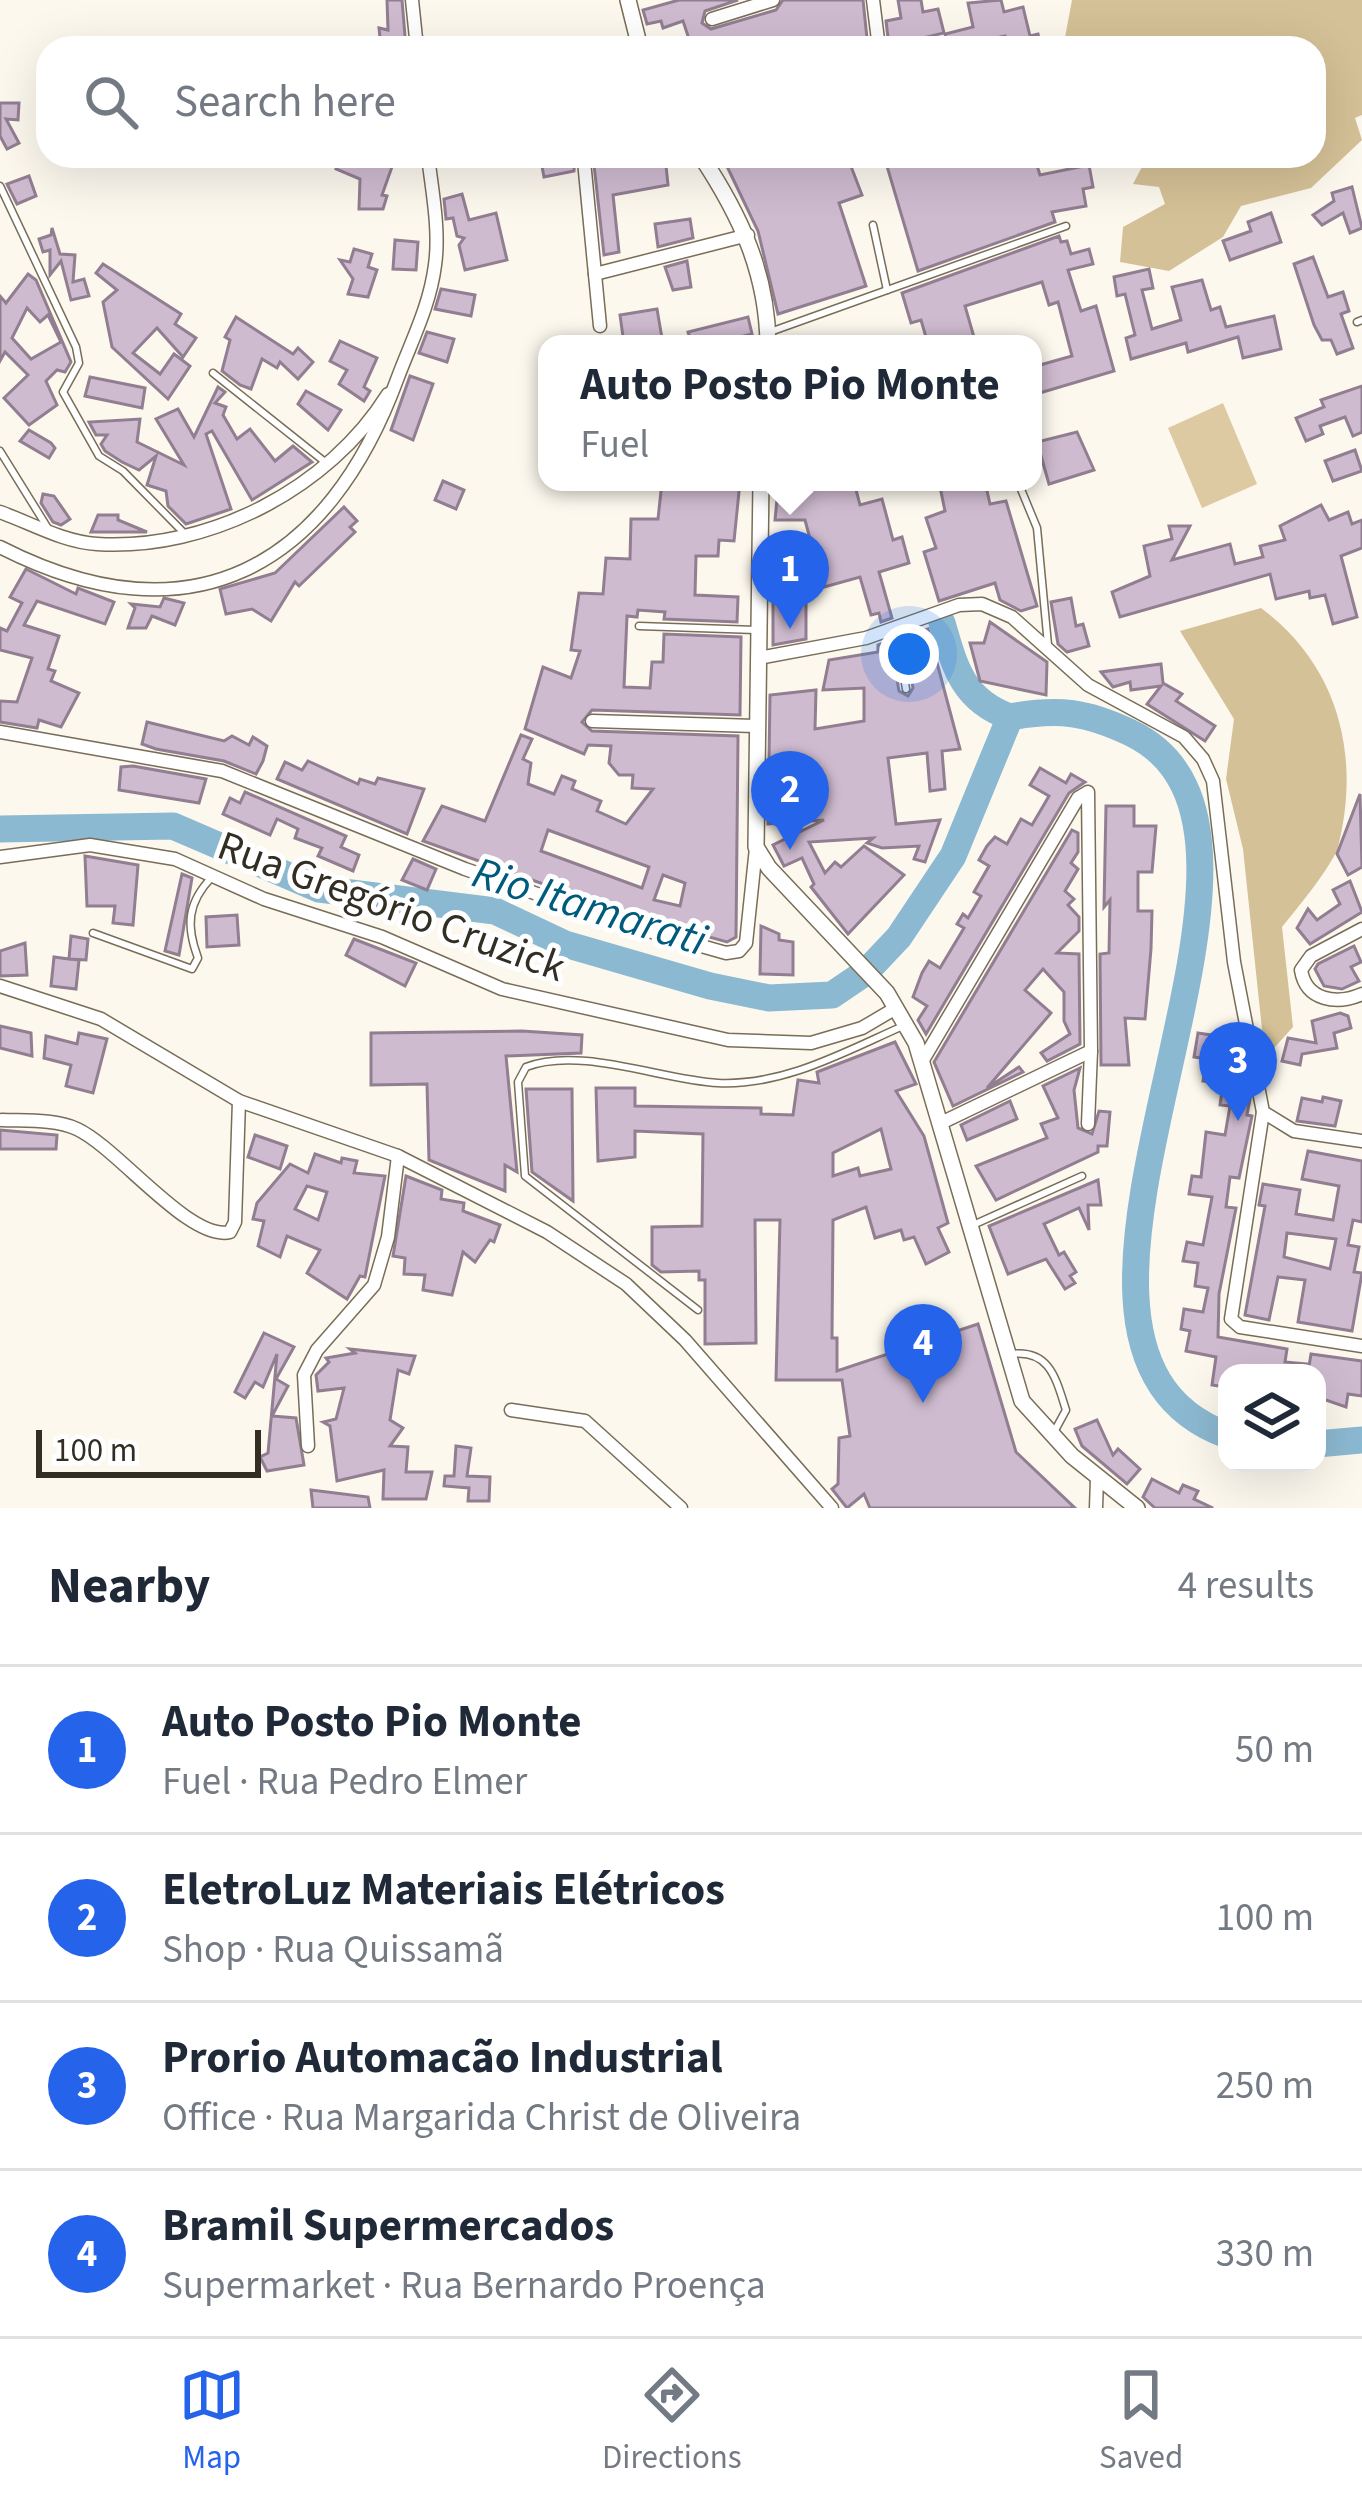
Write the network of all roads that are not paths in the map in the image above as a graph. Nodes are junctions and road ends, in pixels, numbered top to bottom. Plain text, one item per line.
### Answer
1 (412, 0) edge
2 (628, 0) edge
3 (773, 0) edge
4 (873, 0) edge
5 (712, 19) dead end
6 (416, 36) edge
7 (637, 36) edge
8 (878, 36) edge
9 (429, 168) edge
10 (585, 168) edge
11 (708, 168) edge
12 (0, 187) edge
13 (873, 226) dead end
14 (1066, 226) dead end
15 (748, 235) junction
16 (595, 274) junction
17 (886, 290) junction
18 (600, 326) dead end
19 (767, 335) edge
20 (775, 335) edge
21 (213, 373) dead end
22 (398, 377) junction
23 (0, 451) edge
24 (328, 464) junction
25 (761, 491) edge
26 (1022, 491) edge
27 (0, 512) edge
28 (49, 531) junction
29 (188, 537) junction
30 (0, 547) edge
31 (640, 626) dead end
32 (896, 628) junction
33 (759, 630) junction
34 (1048, 645) junction
35 (759, 658) junction
36 (906, 689) dead end
37 (592, 722) dead end
38 (755, 725) junction
39 (0, 732) edge
40 (756, 847) junction
41 (0, 857) edge
42 (214, 874) junction
43 (1362, 929) edge
44 (93, 933) dead end
45 (0, 986) edge
46 (1362, 994) edge
47 (892, 1001) junction
48 (906, 1025) junction
49 (1091, 1051) junction
50 (923, 1060) junction
51 (239, 1101) junction
52 (1263, 1112) junction
53 (2, 1120) edge
54 (944, 1122) junction
55 (1088, 1124) dead end
56 (1362, 1141) edge
57 (398, 1156) junction
58 (1082, 1176) dead end
59 (969, 1226) junction
60 (698, 1310) dead end
61 (1362, 1346) edge
62 (1006, 1355) junction
63 (511, 1410) dead end
64 (1051, 1437) junction
65 (308, 1446) dead end
66 (1097, 1478) junction
67 (681, 1508) edge
68 (832, 1508) edge
69 (1096, 1508) edge
70 (1137, 1508) edge

1 - 6 street
2 - 7 street
3 - 5 street
4 - 8 street
9 - 22 street
10 - 16 street
11 - 15 street
12 - 29 lane
13 - 17 lane
14 - 17 lane
15 - 16 street
15 - 19 street
16 - 18 street
17 - 20 lane
21 - 24 lane
22 - 24 street
22 - 30 street
23 - 28 lane
24 - 29 street
25 - 33 street
26 - 34 lane
27 - 28 street
28 - 29 street
31 - 33 lane
32 - 34 street
32 - 35 street
32 - 36 lane
33 - 35 street
34 - 52 street
35 - 38 street
37 - 38 street
38 - 40 street
39 - 40 street
40 - 47 street
41 - 42 street, Rua Gregório Cruzick
42 - 44 lane
42 - 47 street, Rua Gregório Cruzick
43 - 46 street
45 - 51 street
47 - 48 street
48 - 50 street
48 - 60 lane
49 - 50 street
49 - 54 street
49 - 55 street
50 - 54 street
51 - 53 street
51 - 57 street
52 - 56 street
52 - 61 street
54 - 59 street
57 - 65 street
57 - 68 street
58 - 59 lane
59 - 62 street
62 - 64 street
62 - 64 lane
63 - 67 street
64 - 66 street
66 - 69 street
66 - 70 street

